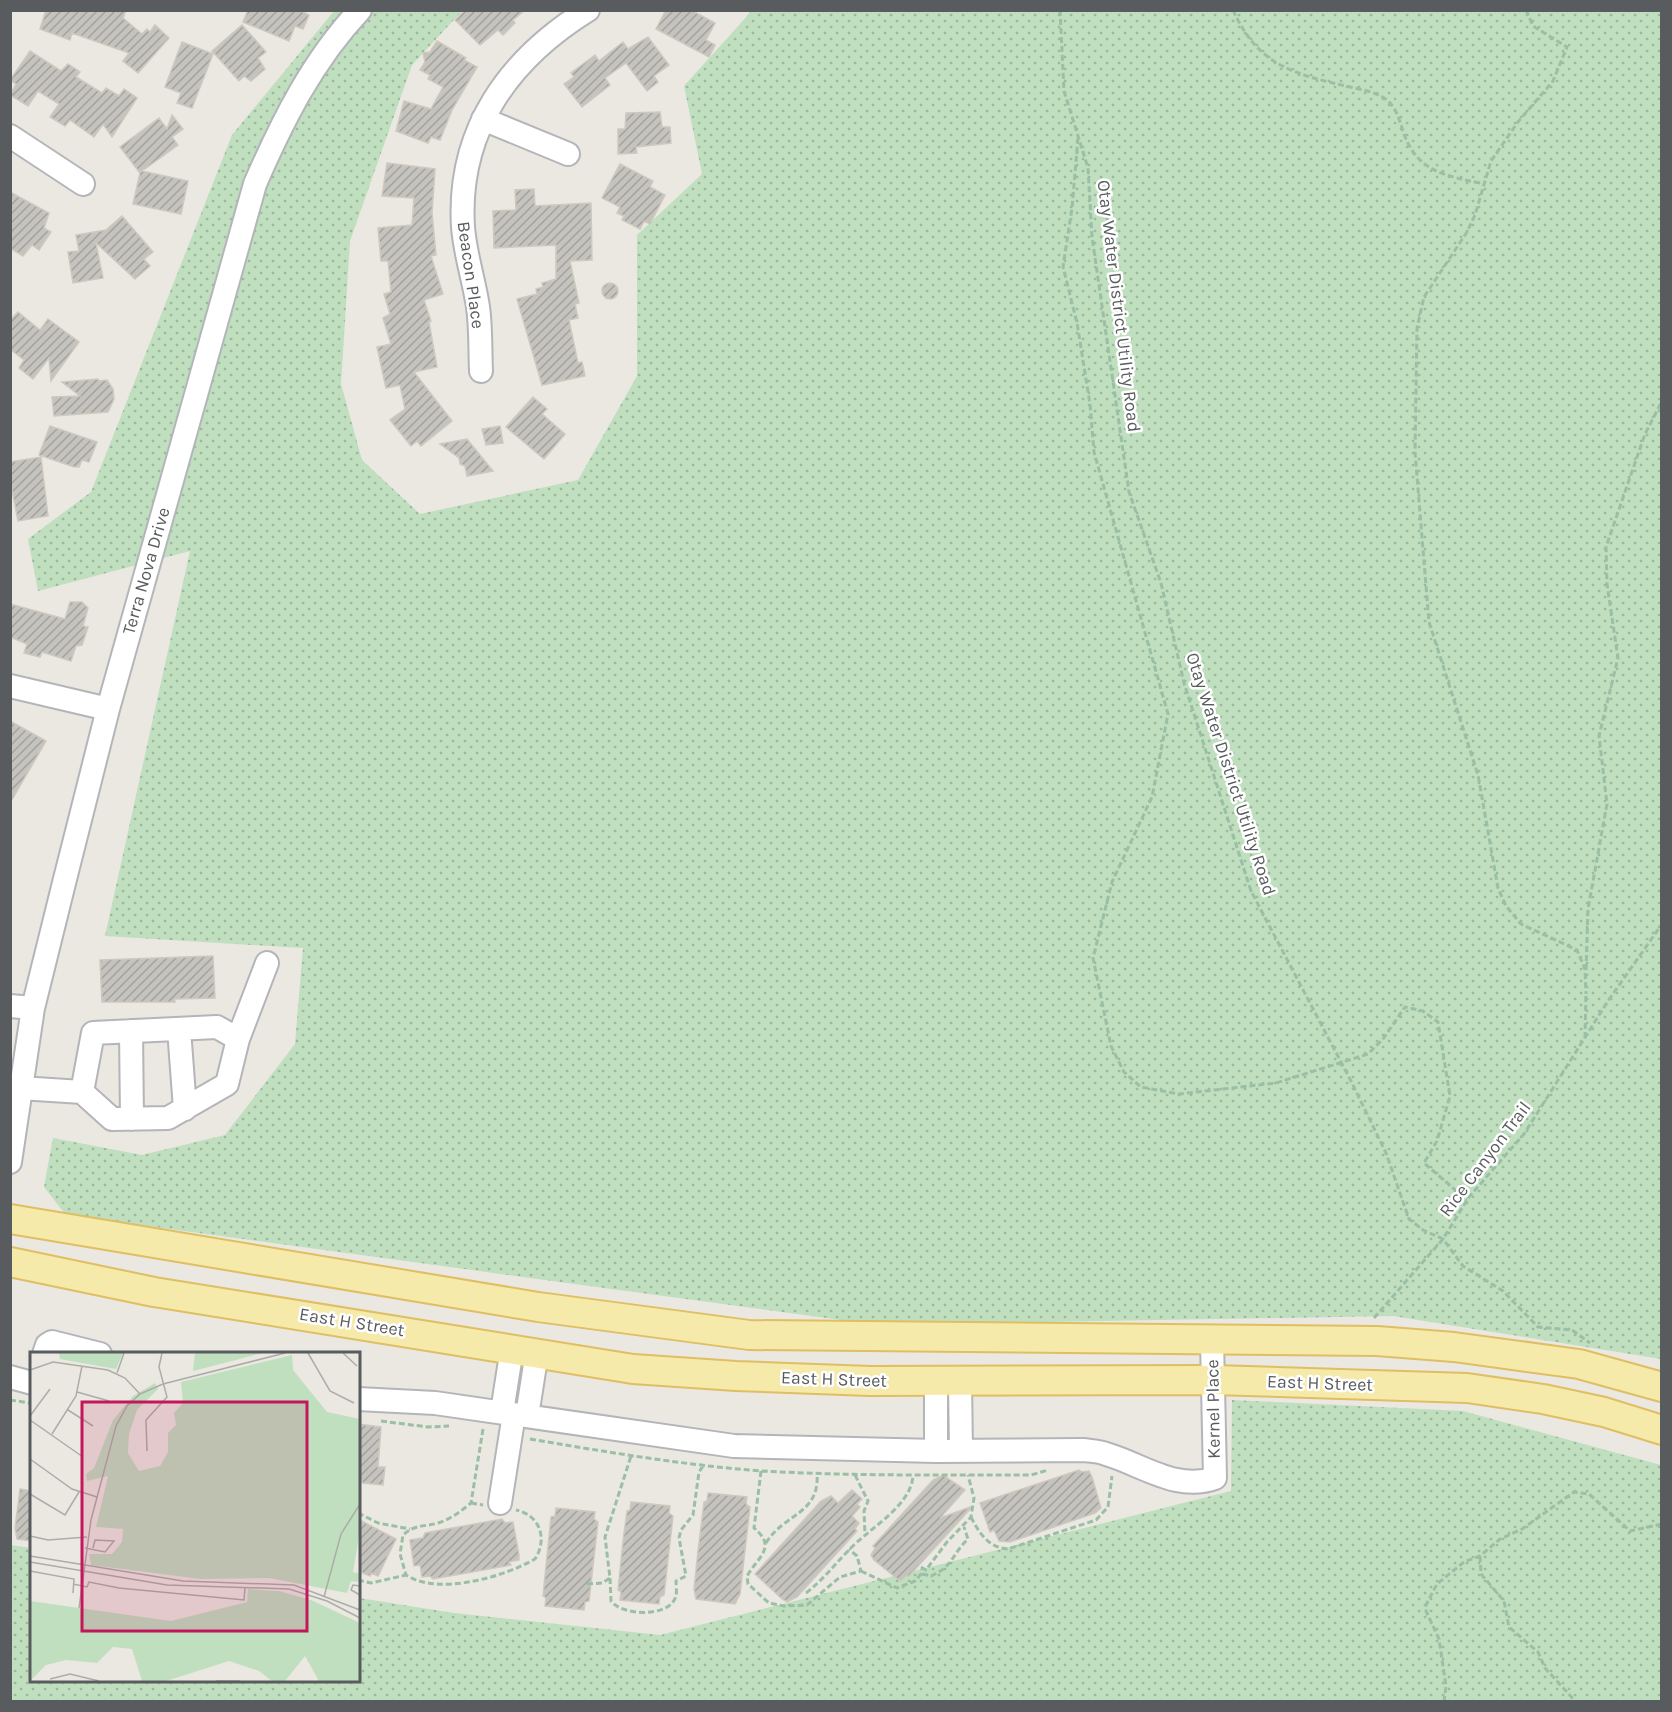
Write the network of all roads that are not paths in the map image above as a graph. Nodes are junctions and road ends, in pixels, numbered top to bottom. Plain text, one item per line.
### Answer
1 (360, 10) edge
2 (588, 10) edge
3 (483, 119) junction
4 (10, 136) edge
5 (568, 154) dead end
6 (83, 184) dead end
7 (481, 371) dead end
8 (10, 686) edge
9 (108, 709) junction
10 (267, 963) dead end
11 (10, 1006) edge
12 (33, 1008) junction
13 (20, 1027) edge
14 (179, 1029) junction
15 (131, 1031) junction
16 (238, 1040) junction
17 (20, 1088) junction
18 (82, 1092) junction
19 (185, 1109) junction
20 (132, 1119) junction
21 (10, 1162) edge
22 (10, 1219) edge
23 (10, 1262) edge
24 (1212, 1340) junction
25 (524, 1350) junction
26 (44, 1352) edge
27 (96, 1352) edge
28 (10, 1377) edge
29 (1214, 1380) junction
30 (30, 1382) edge
31 (948, 1382) junction
32 (1662, 1387) edge
33 (360, 1399) edge
34 (508, 1418) junction
35 (1662, 1430) edge
36 (936, 1451) junction
37 (961, 1451) junction
38 (500, 1506) road end

1 - 9 street, Terra Nova Drive
2 - 3 street, Beacon Place
3 - 5 street
3 - 7 street, Beacon Place
4 - 6 street
8 - 9 street
9 - 12 street, Terra Nova Drive
10 - 16 street
11 - 12 street
12 - 13 street, Terra Nova Drive
13 - 17 street, Terra Nova Drive
14 - 15 street
14 - 16 street
14 - 19 street
15 - 18 street
15 - 20 street
16 - 19 street
17 - 18 street
17 - 21 street, Terra Nova Drive
18 - 20 street
19 - 20 street
22 - 24 main road
23 - 25 main road, East H Street
24 - 29 street, Kernel Place
24 - 32 main road
25 - 31 main road, East H Street
25 - 34 street
26 - 27 street
28 - 30 street
29 - 31 main road, East H Street
29 - 35 main road, East H Street
29 - 37 street, Kernel Place
31 - 36 street
31 - 37 street
33 - 34 street
34 - 36 street
34 - 38 street
36 - 37 street

